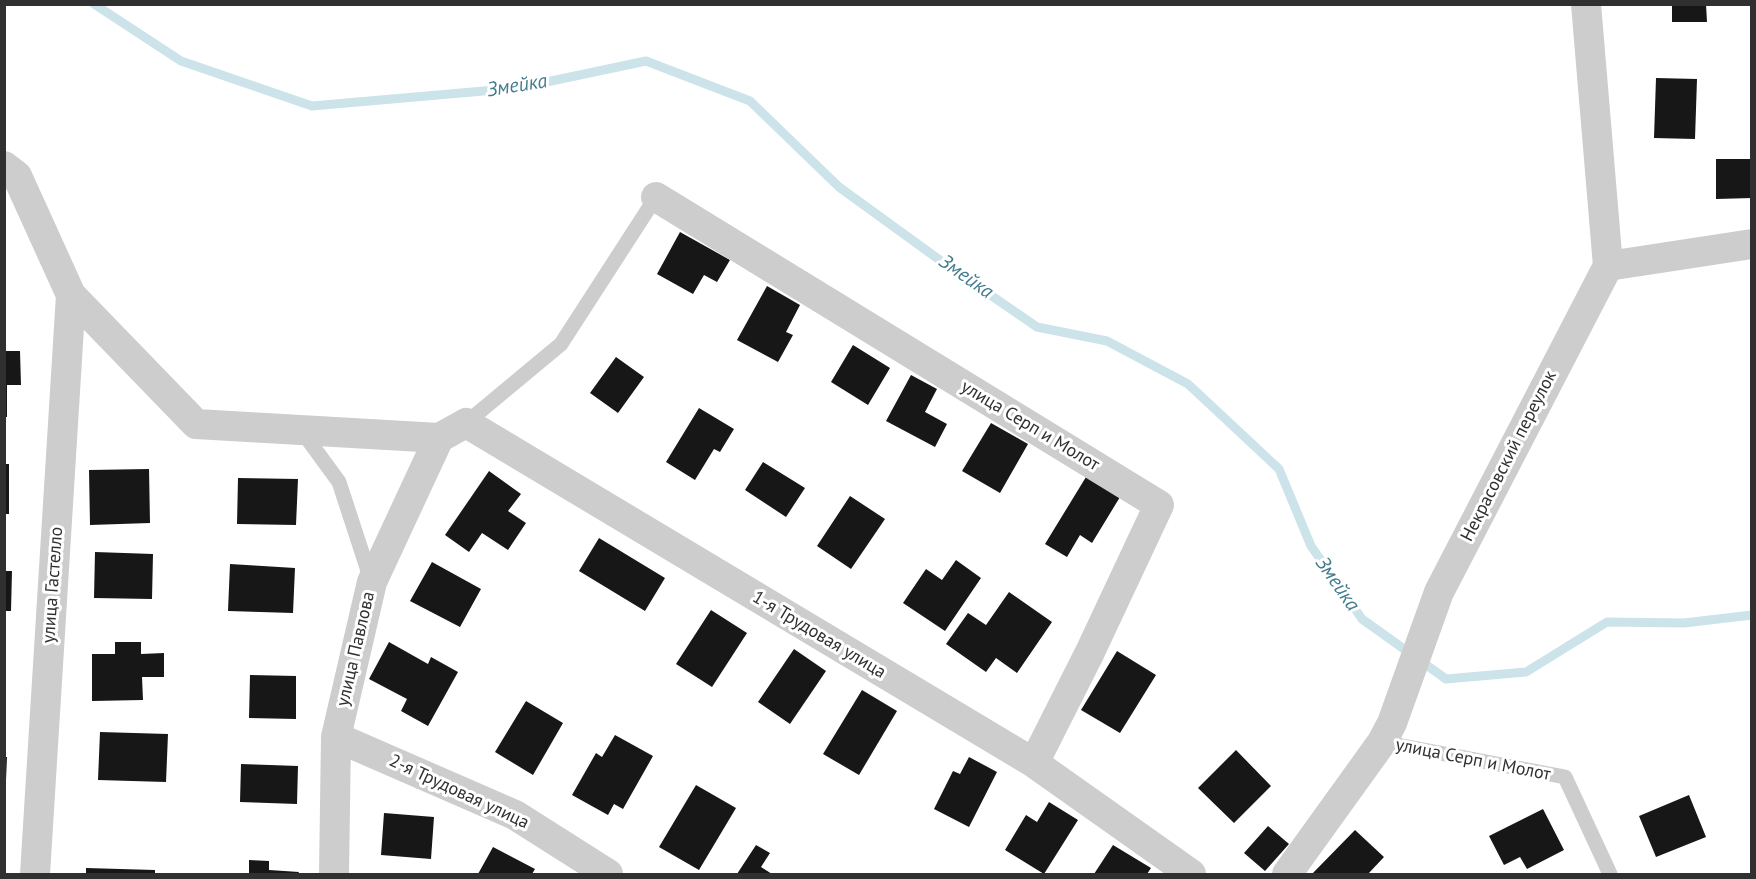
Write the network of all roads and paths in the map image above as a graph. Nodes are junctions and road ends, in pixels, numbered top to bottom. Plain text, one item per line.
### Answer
1 (1586, 4) edge
2 (4, 166) edge
3 (656, 198) joint
4 (1752, 244) edge
5 (1608, 266) junction
6 (71, 295) junction
7 (466, 423) junction
8 (300, 430) junction
9 (439, 438) junction
10 (372, 582) junction
11 (1387, 733) junction
12 (336, 737) junction
13 (1034, 763) junction
14 (35, 874) edge
15 (334, 874) edge
16 (608, 874) edge
17 (1191, 874) edge
18 (1287, 874) edge
19 (1610, 874) edge

1 - 5 street
2 - 6 street
3 - 7 lane
3 - 13 street, улица Серп и Молот
4 - 5 street
5 - 11 street, Некрасовский переулок
6 - 8 street
6 - 14 street, улица Гастелло
7 - 9 street
7 - 13 street, 1-я Трудовая улица
8 - 9 street
8 - 10 lane
9 - 10 street, улица Павлова
10 - 12 street, улица Павлова
11 - 18 street, Некрасовский переулок
11 - 19 lane, улица Серп и Молот
12 - 15 street, улица Павлова
12 - 16 street, 2-я Трудовая улица
13 - 17 street, 1-я Трудовая улица

